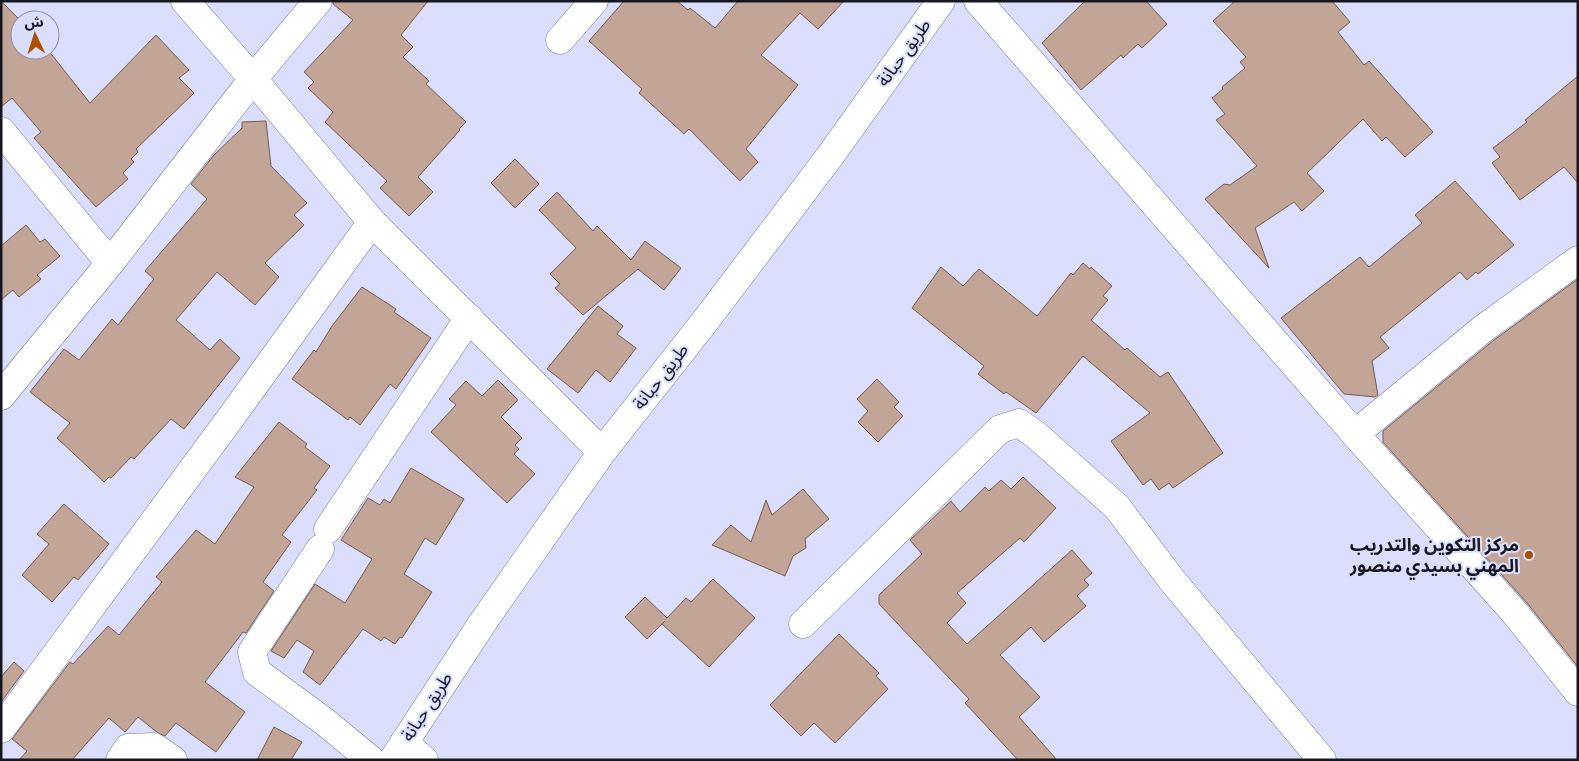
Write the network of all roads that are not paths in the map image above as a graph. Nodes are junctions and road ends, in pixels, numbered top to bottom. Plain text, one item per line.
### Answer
1 (185, 1) edge
2 (318, 1) edge
3 (594, 1) edge
4 (941, 1) edge
5 (978, 1) edge
6 (560, 40) dead end
7 (253, 79) junction
8 (1, 131) edge
9 (372, 222) junction
10 (1578, 260) edge
11 (110, 263) junction
12 (468, 318) junction
13 (1, 396) edge
14 (1355, 434) junction
15 (602, 452) junction
16 (803, 624) dead end
17 (1578, 692) edge
18 (1, 729) edge
19 (407, 754) edge
20 (120, 760) edge
21 (173, 760) edge
22 (371, 760) edge
23 (1322, 760) edge

1 - 7 street
2 - 7 street
3 - 6 street
4 - 15 street, طريق حبانة
5 - 14 street
7 - 9 street
7 - 11 street
8 - 11 street
9 - 12 street
9 - 18 street
10 - 14 street
11 - 13 street
12 - 15 street
12 - 22 street
14 - 17 street
15 - 19 street, طريق حبانة
16 - 23 street
20 - 21 street

